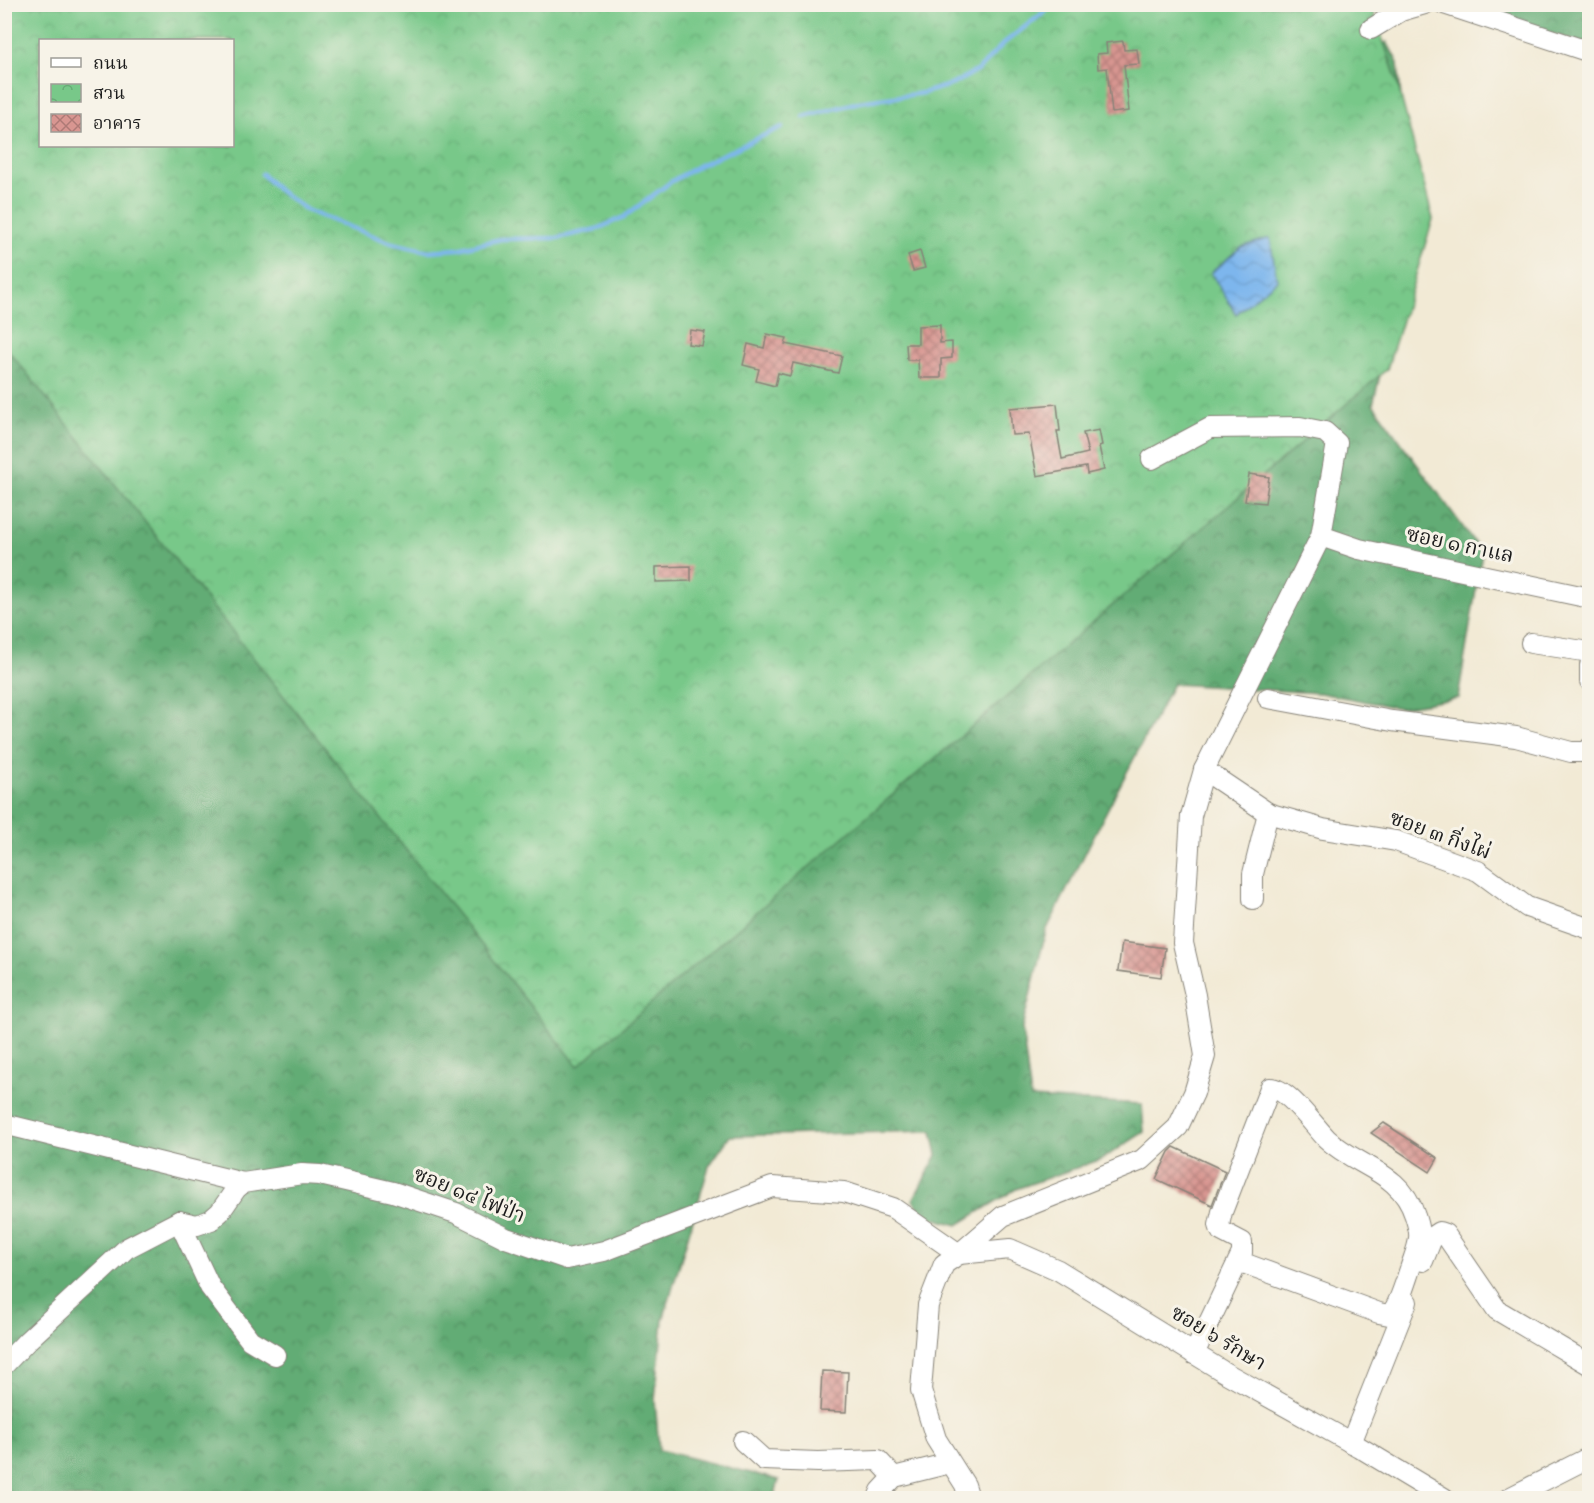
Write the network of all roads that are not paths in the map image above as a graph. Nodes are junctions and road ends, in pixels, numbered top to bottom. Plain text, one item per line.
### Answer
1 (1425, 4) edge
2 (1444, 4) edge
3 (1371, 29) dead end
4 (1590, 52) edge
5 (1152, 459) dead end
6 (1321, 536) junction
7 (1590, 598) edge
8 (1531, 643) dead end
9 (1590, 652) edge
10 (1590, 665) edge
11 (1590, 681) edge
12 (1268, 698) dead end
13 (1590, 748) edge
14 (1204, 770) junction
15 (1268, 813) junction
16 (1253, 899) dead end
17 (1590, 929) edge
18 (4, 1124) edge
19 (243, 1182) junction
20 (179, 1221) junction
21 (959, 1254) junction
22 (1238, 1261) junction
23 (1194, 1354) junction
24 (275, 1355) dead end
25 (4, 1365) edge
26 (1590, 1365) edge
27 (743, 1440) dead end
28 (1351, 1443) junction
29 (1590, 1457) edge
30 (950, 1463) junction
31 (894, 1477) junction
32 (878, 1498) edge
33 (969, 1498) edge
34 (1444, 1498) edge
35 (1509, 1498) edge

1 - 3 street
2 - 4 street
5 - 6 street
6 - 7 street, ซอย ๑ กาแล
6 - 14 street
8 - 9 street
10 - 11 street
12 - 13 street
14 - 15 street, ซอย ๓ กิ่งไผ่
14 - 21 street
15 - 16 street
15 - 17 street, ซอย ๓ กิ่งไผ่
18 - 19 street
19 - 20 street
19 - 21 street, ซอย ๑๔ ไฟป่า
20 - 24 street
20 - 25 street
21 - 23 street, ซอย ๖ รักษา
21 - 30 street
22 - 22 street
22 - 23 street
23 - 28 street, ซอย ๖ รักษา
26 - 28 street
27 - 31 street
28 - 34 street, ซอย ๖ รักษา
29 - 35 street
30 - 31 street
30 - 33 street
31 - 32 street

